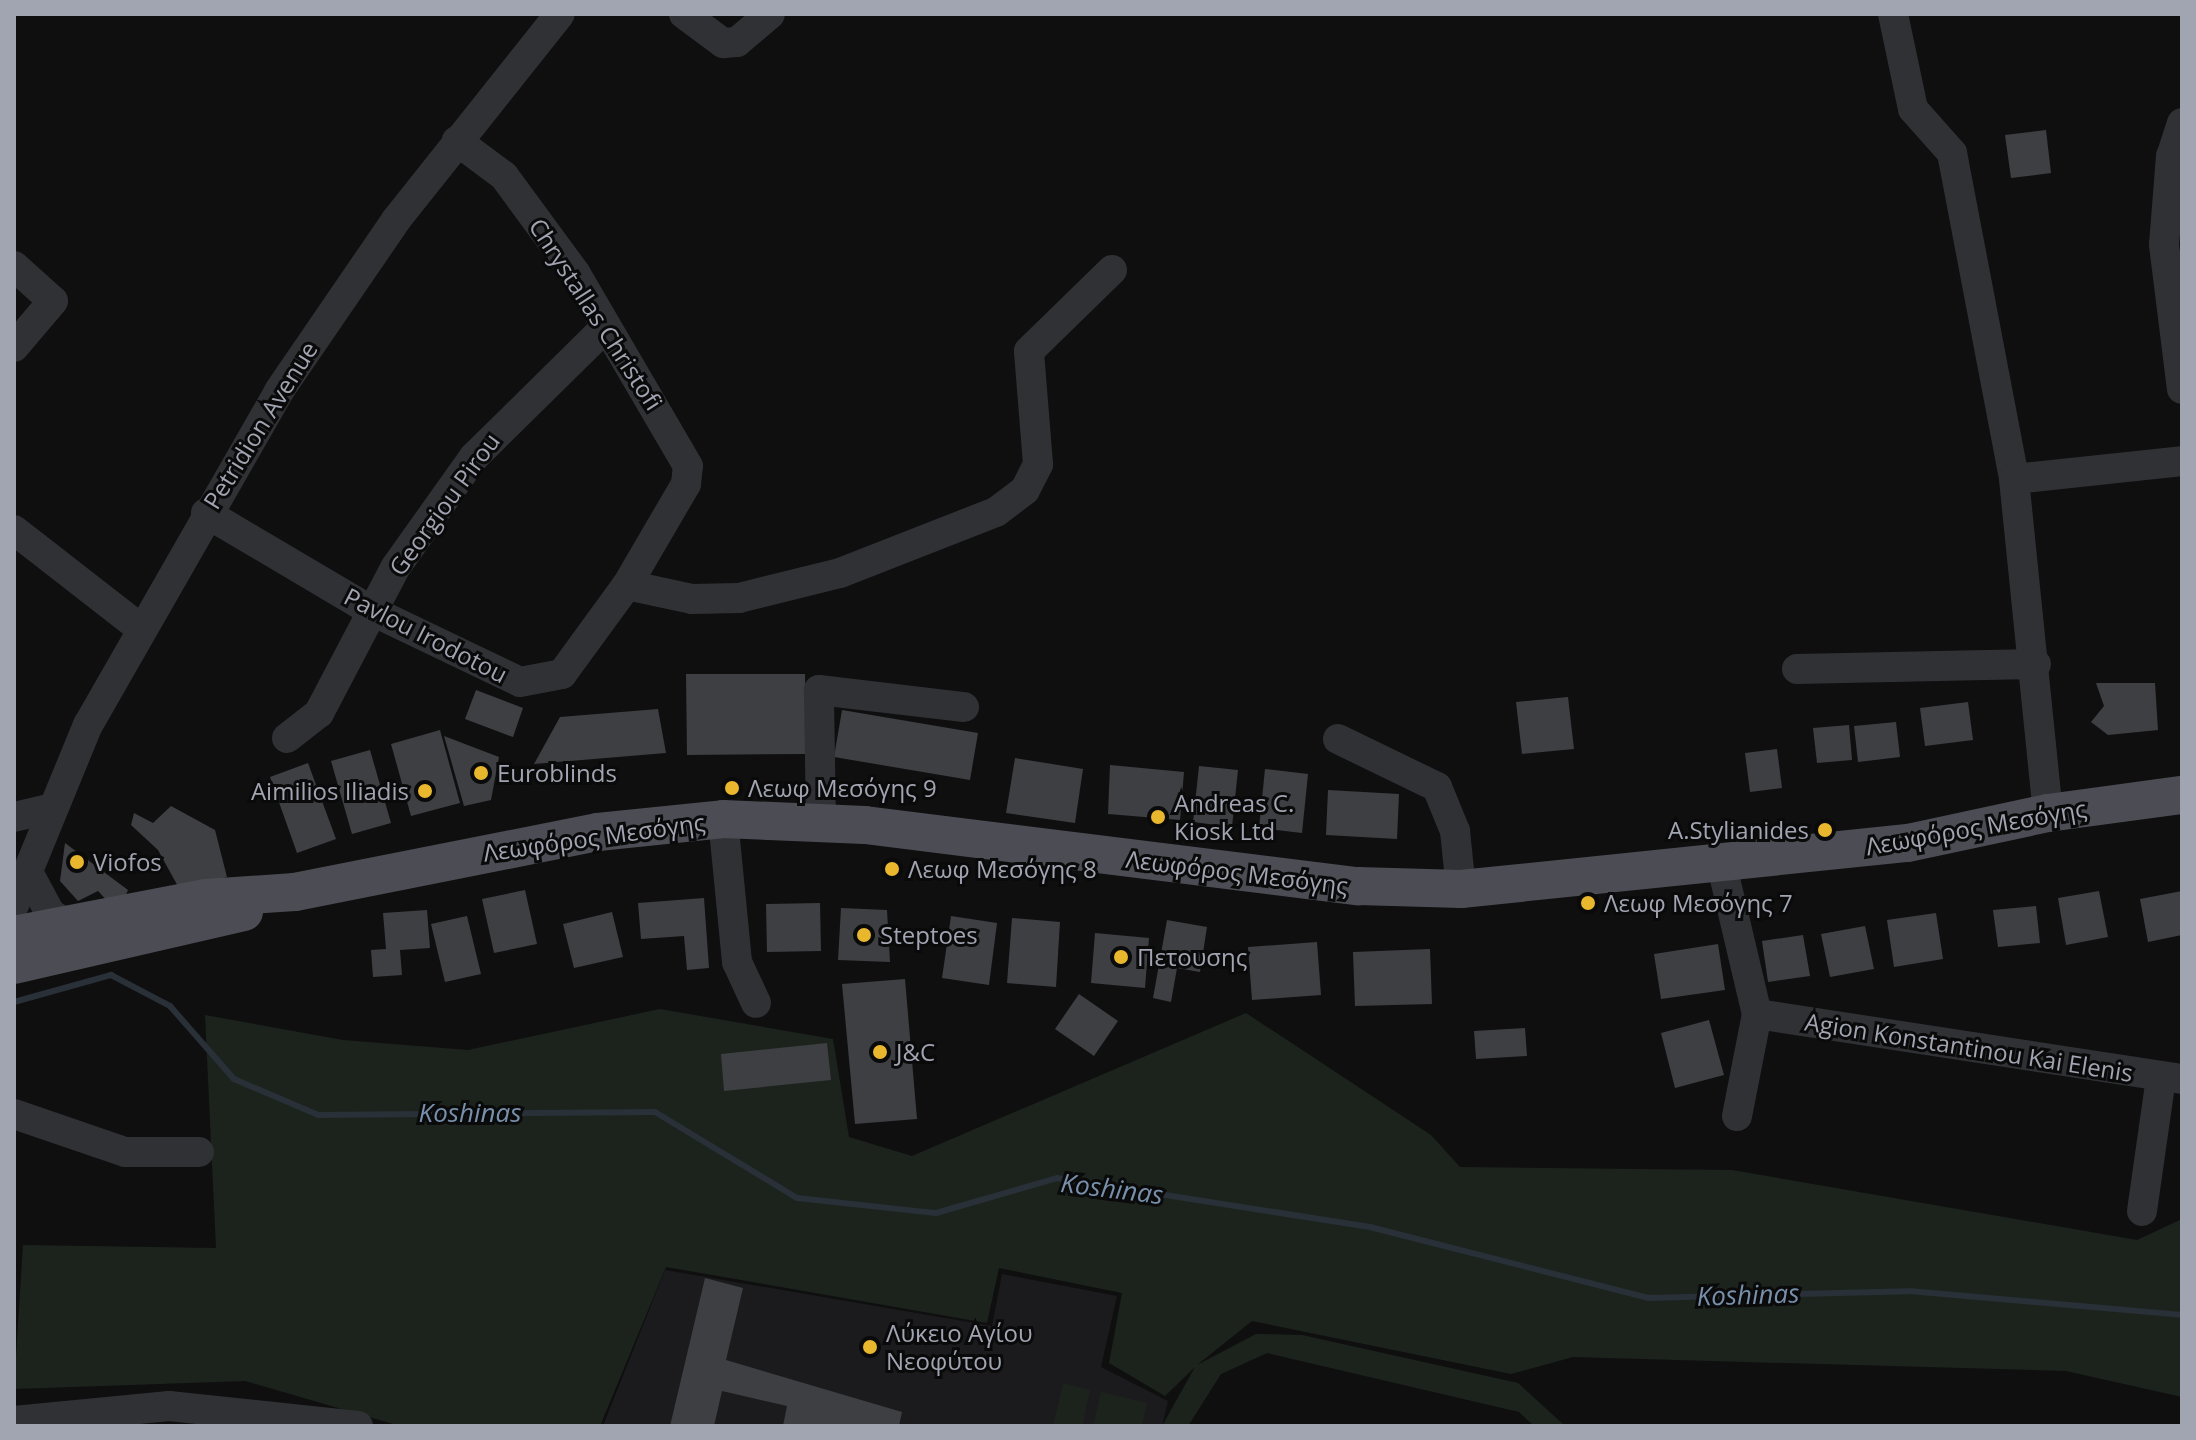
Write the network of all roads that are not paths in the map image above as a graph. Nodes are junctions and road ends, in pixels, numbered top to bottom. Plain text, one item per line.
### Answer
1 (560, 14) edge
2 (684, 14) edge
3 (770, 14) edge
4 (1893, 14) edge
5 (2182, 123) edge
6 (457, 141) junction
7 (2174, 186) edge
8 (1112, 270) dead end
9 (17, 275) edge
10 (604, 329) junction
11 (14, 347) edge
12 (2182, 389) edge
13 (2182, 461) edge
14 (688, 466) joint
15 (2014, 479) junction
16 (206, 513) junction
17 (14, 530) edge
18 (627, 585) junction
19 (370, 610) junction
20 (140, 628) junction
21 (2036, 664) junction
22 (1797, 669) dead end
23 (964, 707) dead end
24 (287, 738) dead end
25 (1338, 739) dead end
26 (2182, 795) edge
27 (49, 809) junction
28 (2048, 813) junction
29 (14, 817) edge
30 (723, 819) junction
31 (821, 824) junction
32 (1721, 862) junction
33 (30, 876) junction
34 (1461, 889) junction
35 (295, 892) junction
36 (14, 905) edge
37 (83, 923) junction
38 (14, 935) edge
39 (14, 965) edge
40 (756, 1003) dead end
41 (1757, 1014) junction
42 (2172, 1078) edge
43 (14, 1114) edge
44 (1737, 1116) dead end
45 (199, 1152) dead end
46 (2142, 1211) dead end
47 (14, 1421) edge
48 (358, 1426) edge

1 - 6 street, Petridion Avenue
2 - 3 street
4 - 15 street
5 - 7 street
6 - 10 street, Chrystallas Christofi
6 - 16 street, Petridion Avenue
7 - 12 street
8 - 18 street
9 - 11 street
10 - 14 street, Chrystallas Christofi
10 - 19 street, Georgiou Pirou
13 - 15 street
14 - 18 street, Pavlou Irodotou
15 - 21 street
16 - 19 street, Pavlou Irodotou
16 - 20 street, Petridion Avenue
17 - 20 street
18 - 19 street, Pavlou Irodotou
19 - 24 street, Georgiou Pirou
20 - 27 street, Petridion Avenue
21 - 22 street
21 - 28 street
23 - 31 street
25 - 34 street
26 - 28 main road, Λεωφόρος Μεσόγης
27 - 29 street
27 - 33 street, Petridion Avenue
28 - 32 main road, Λεωφόρος Μεσόγης
30 - 31 main road, Λεωφόρος Μεσόγης
30 - 35 main road, Λεωφόρος Μεσόγης
30 - 40 street
31 - 34 main road, Λεωφόρος Μεσόγης
32 - 34 main road, Λεωφόρος Μεσόγης
32 - 41 street
33 - 36 street, Petridion Avenue
33 - 37 street
35 - 37 main road, Λεωφόρος Μεσόγης
35 - 39 main road, Λεωφόρος Μεσόγης
37 - 38 main road, Λεωφόρος Μεσόγης
41 - 42 street, Agion Konstantinou Kai Elenis
41 - 44 street
42 - 46 street
43 - 45 street
47 - 48 street

